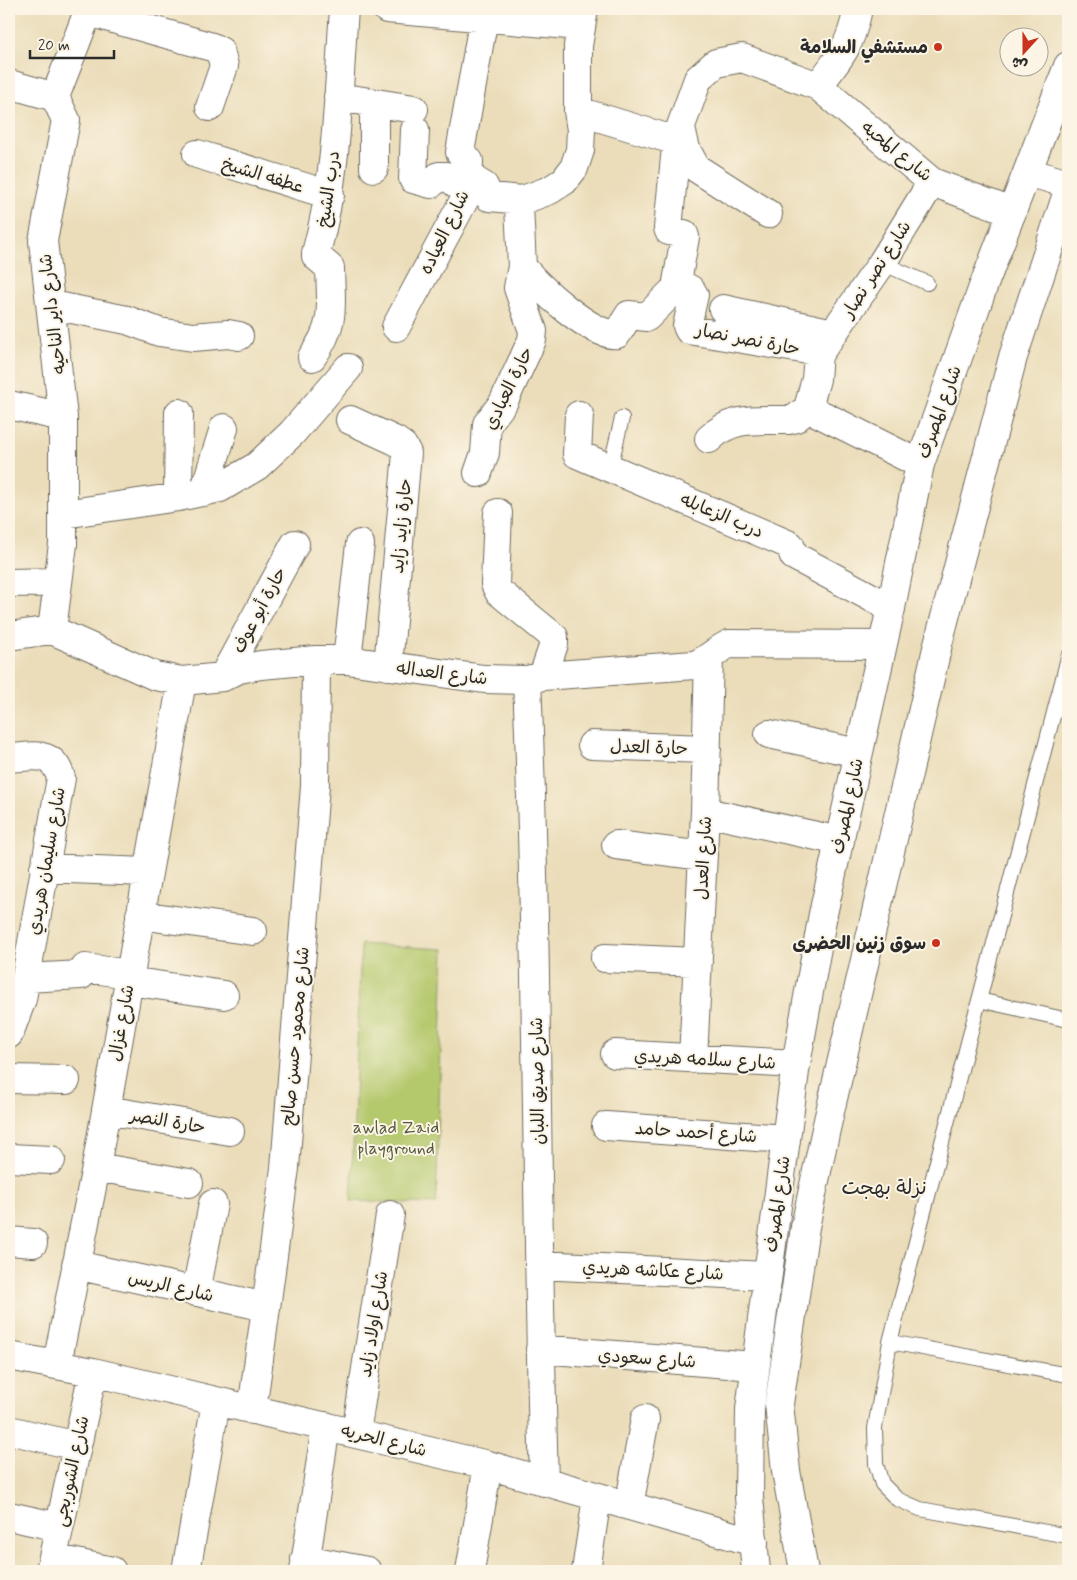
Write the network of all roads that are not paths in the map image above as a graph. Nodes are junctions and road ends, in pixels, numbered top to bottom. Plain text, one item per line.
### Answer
1 (344, 9) edge
2 (401, 9) edge
3 (858, 9) edge
4 (89, 11) edge
5 (484, 17) junction
6 (582, 17) edge
7 (1068, 66) edge
8 (9, 84) edge
9 (818, 86) junction
10 (55, 97) junction
11 (338, 97) junction
12 (374, 103) junction
13 (210, 107) dead end
14 (578, 111) junction
15 (679, 133) junction
16 (197, 154) dead end
17 (374, 168) dead end
18 (1028, 172) junction
19 (932, 182) junction
20 (1068, 184) edge
21 (468, 185) junction
22 (1068, 191) edge
23 (330, 195) junction
24 (523, 200) junction
25 (1012, 212) junction
26 (768, 214) dead end
27 (882, 263) junction
28 (522, 266) junction
29 (927, 283) dead end
30 (678, 285) junction
31 (52, 305) junction
32 (723, 309) dead end
33 (396, 327) dead end
34 (833, 333) junction
35 (239, 336) dead end
36 (818, 355) junction
37 (312, 357) dead end
38 (348, 368) dead end
39 (9, 405) edge
40 (808, 408) junction
41 (179, 413) dead end
42 (579, 415) dead end
43 (63, 417) junction
44 (622, 418) dead end
45 (350, 420) dead end
46 (224, 428) dead end
47 (709, 439) dead end
48 (920, 464) junction
49 (610, 468) junction
50 (478, 473) dead end
51 (191, 494) junction
52 (498, 513) dead end
53 (64, 514) junction
54 (295, 544) dead end
55 (360, 544) dead end
56 (58, 582) junction
57 (9, 583) edge
58 (890, 608) junction
59 (52, 630) junction
60 (9, 636) edge
61 (882, 645) junction
62 (709, 657) junction
63 (1068, 657) edge
64 (316, 660) junction
65 (347, 660) junction
66 (388, 666) junction
67 (224, 677) junction
68 (535, 678) junction
69 (1066, 679) edge
70 (182, 681) junction
71 (769, 734) dead end
72 (592, 745) dead end
73 (707, 749) junction
74 (858, 753) junction
75 (9, 758) edge
76 (705, 812) junction
77 (840, 841) junction
78 (616, 845) dead end
79 (703, 856) junction
80 (44, 868) junction
81 (147, 872) junction
82 (140, 915) junction
83 (253, 930) dead end
84 (605, 958) dead end
85 (698, 962) junction
86 (129, 977) junction
87 (26, 978) junction
88 (224, 995) dead end
89 (979, 1000) junction
90 (1068, 1020) edge
91 (9, 1034) edge
92 (615, 1054) dead end
93 (693, 1059) junction
94 (796, 1064) junction
95 (9, 1079) edge
96 (66, 1080) dead end
97 (106, 1110) junction
98 (606, 1126) dead end
99 (230, 1131) dead end
100 (786, 1139) junction
101 (9, 1158) edge
102 (51, 1160) dead end
103 (96, 1166) junction
104 (188, 1183) dead end
105 (213, 1204) dead end
106 (390, 1215) dead end
107 (76, 1265) junction
108 (539, 1265) junction
109 (767, 1276) junction
110 (196, 1292) junction
111 (266, 1307) junction
112 (890, 1342) junction
113 (540, 1350) junction
114 (9, 1356) edge
115 (56, 1364) junction
116 (754, 1366) junction
117 (93, 1372) junction
118 (1068, 1374) edge
119 (216, 1402) junction
120 (252, 1410) junction
121 (645, 1419) dead end
122 (326, 1426) junction
123 (9, 1430) edge
124 (356, 1433) junction
125 (77, 1446) junction
126 (488, 1465) junction
127 (544, 1482) junction
128 (790, 1496) junction
129 (597, 1497) junction
130 (749, 1497) junction
131 (629, 1506) junction
132 (9, 1516) edge
133 (59, 1527) junction
134 (1068, 1536) edge
135 (754, 1542) junction
136 (51, 1564) edge
137 (305, 1565) edge
138 (112, 1571) edge
139 (186, 1571) edge
140 (367, 1571) edge
141 (470, 1571) edge
142 (586, 1571) edge
143 (756, 1571) edge
144 (804, 1571) edge

1 - 11 street, درب الشيخ
2 - 5 street
3 - 9 street
4 - 10 street
4 - 13 street
5 - 6 street
5 - 21 street, شارع العياده
6 - 14 street
7 - 18 street, شارع المصرف
8 - 10 street
9 - 15 street, شارع المحبه
9 - 19 street, شارع المحبه
10 - 31 street, شارع داير الناحيه
11 - 12 street
11 - 23 street, درب الشيخ
12 - 17 street
12 - 21 street
14 - 15 street
14 - 24 street
15 - 26 street
15 - 30 street
16 - 23 street, عطفه الشيخ
18 - 20 street
18 - 25 street, شارع المصرف
19 - 25 street, شارع المحبه
19 - 27 street, شارع نصر نصار
21 - 24 street
21 - 33 street, شارع العياده
22 - 128 street, شارع المصرف
23 - 37 street, درب الشيخ
24 - 28 street, حارة العبادي
25 - 48 street, شارع المصرف
27 - 29 lane
27 - 34 street, شارع نصر نصار
28 - 30 street
28 - 50 street, حارة العبادي
30 - 36 street, حارة نصر نصار
31 - 35 street
31 - 43 street, شارع داير الناحيه
32 - 34 street
34 - 36 street, شارع نصر نصار
36 - 40 street, حارة نصر نصار
38 - 51 street
39 - 43 street
40 - 47 street
40 - 48 street
41 - 51 street
42 - 49 street, درب الزعابله
43 - 53 street, شارع داير الناحيه
44 - 49 lane
45 - 66 street, حارة زايد زايد
46 - 51 street
48 - 58 street, شارع المصرف
49 - 58 street, درب الزعابله
51 - 53 street
52 - 68 street
53 - 56 street, شارع داير الناحيه
54 - 67 street, حارة أبو عوف
55 - 65 street
56 - 57 street
56 - 59 street, شارع داير الناحيه
58 - 61 street, شارع المصرف
59 - 60 street
59 - 70 street, شارع العداله
61 - 62 street, شارع العداله
61 - 74 street, شارع المصرف
62 - 68 street, شارع العداله
62 - 73 street, شارع العدل
63 - 69 lane
64 - 65 street, شارع العداله
64 - 67 street, شارع العداله
64 - 111 street, شارع محمود حسن صالح
65 - 66 street, شارع العداله
66 - 68 street, شارع العداله
67 - 70 street, شارع العداله
68 - 108 street, شارع صديق اللبان
69 - 89 lane
70 - 81 street, شارع غزال
71 - 74 street
72 - 73 street, حارة العدل
73 - 76 street, شارع العدل
74 - 77 street, شارع المصرف
75 - 80 street, شارع سليمان هريدي
76 - 77 street
76 - 79 street, شارع العدل
77 - 94 street, شارع المصرف
78 - 79 street
79 - 85 street, شارع العدل
80 - 81 street
80 - 87 street, شارع سليمان هريدي
81 - 82 street, شارع غزال
82 - 83 street
82 - 86 street, شارع غزال
84 - 85 street
85 - 93 street, شارع العدل
86 - 87 street
86 - 88 street
86 - 97 street, شارع غزال
87 - 91 street, شارع سليمان هريدي
89 - 90 lane
89 - 112 lane
92 - 93 street, شارع سلامه هريدي
93 - 94 street, شارع سلامه هريدي
94 - 100 street, شارع المصرف
95 - 96 street
97 - 99 street, حارة النصر
97 - 103 street, شارع غزال
98 - 100 street, شارع أحمد حامد
100 - 109 street, شارع المصرف
101 - 102 street
103 - 104 street
103 - 107 street, شارع غزال
105 - 110 street
106 - 124 street, شارع اولاد زايد
107 - 110 street, شارع الريس
107 - 115 street, شارع غزال
108 - 109 street, شارع عكاشه هريدي
108 - 113 street, شارع صديق اللبان
109 - 116 street, شارع المصرف
110 - 111 street, شارع الريس
111 - 120 street, شارع محمود حسن صالح
112 - 118 lane
112 - 134 lane
113 - 116 street, شارع سعودي
113 - 127 street, شارع صديق اللبان
114 - 115 street, شارع الحريه
115 - 117 street, شارع الحريه
116 - 130 street, شارع المصرف
117 - 119 street, شارع الحريه
117 - 125 street, شارع الشوربجى
119 - 120 street, شارع الحريه
119 - 139 street
120 - 122 street, شارع الحريه
121 - 131 street
122 - 124 street, شارع الحريه
122 - 137 street
123 - 125 street
124 - 126 street, شارع الحريه
125 - 133 street, شارع الشوربجى
126 - 127 street, شارع الحريه
126 - 141 street
127 - 129 street, شارع الحريه
128 - 130 street
128 - 144 street, شارع المصرف
129 - 131 street, شارع الحريه
129 - 142 street
130 - 135 street, شارع المصرف
131 - 135 street, شارع الحريه
132 - 133 street
133 - 136 street, شارع الشوربجى
135 - 143 street, شارع المصرف
136 - 138 street
137 - 140 street

